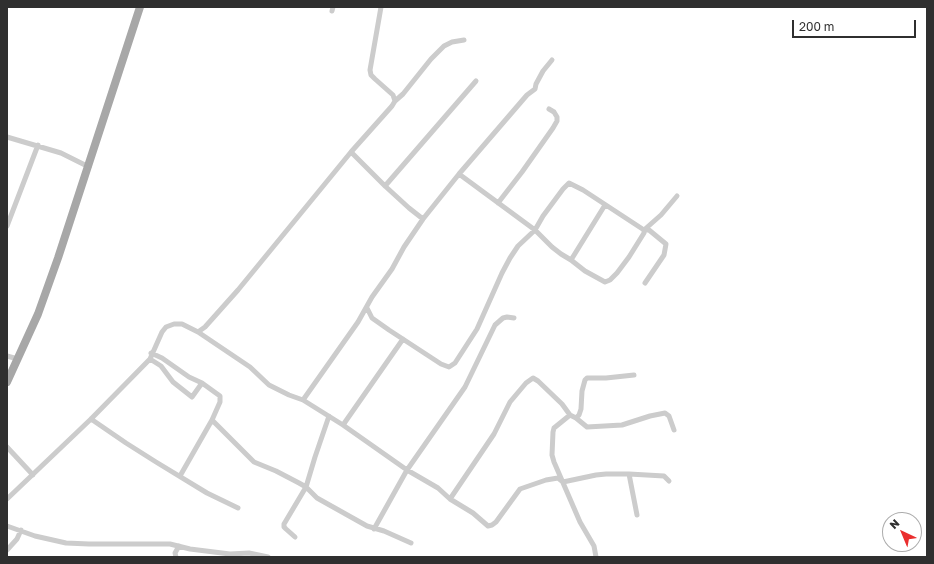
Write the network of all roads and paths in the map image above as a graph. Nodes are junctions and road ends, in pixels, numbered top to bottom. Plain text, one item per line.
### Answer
1 (140, 7) edge
2 (380, 7) edge
3 (464, 40) dead end
4 (552, 60) dead end
5 (476, 81) dead end
6 (395, 100) junction
7 (549, 109) dead end
8 (7, 137) edge
9 (38, 145) junction
10 (351, 152) junction
11 (89, 167) junction
12 (460, 174) junction
13 (385, 186) junction
14 (676, 196) dead end
15 (498, 202) junction
16 (605, 205) junction
17 (423, 219) junction
18 (7, 226) edge
19 (535, 230) junction
20 (644, 230) junction
21 (571, 260) junction
22 (645, 283) dead end
23 (367, 308) junction
24 (514, 318) dead end
25 (198, 332) junction
26 (403, 339) junction
27 (7, 356) edge
28 (150, 356) junction
29 (18, 359) junction
30 (634, 374) dead end
31 (7, 382) edge
32 (202, 383) junction
33 (303, 400) junction
34 (570, 415) junction
35 (329, 416) junction
36 (91, 418) junction
37 (576, 418) junction
38 (212, 420) junction
39 (343, 425) junction
40 (674, 430) dead end
41 (7, 447) edge
42 (407, 470) junction
43 (629, 474) junction
44 (32, 475) junction
45 (180, 476) junction
46 (669, 481) dead end
47 (564, 482) junction
48 (306, 487) junction
49 (7, 499) edge
50 (450, 499) junction
51 (238, 508) dead end
52 (637, 515) dead end
53 (7, 526) edge
54 (374, 529) junction
55 (21, 530) junction
56 (295, 537) dead end
57 (410, 543) dead end
58 (179, 546) junction
59 (7, 550) edge
60 (176, 557) edge
61 (268, 557) edge
62 (596, 557) edge

1 - 11 main road
2 - 6 street
3 - 6 street
4 - 12 street
5 - 13 street
6 - 10 street
7 - 15 street
8 - 9 street
9 - 11 street
9 - 18 street
10 - 13 street
10 - 25 street
11 - 29 main road
12 - 15 street
12 - 17 street
13 - 17 street
14 - 20 street
15 - 19 street
16 - 19 street
16 - 20 street
16 - 21 street
17 - 23 street
19 - 21 street
19 - 26 street
20 - 21 street
20 - 22 street
23 - 26 street
23 - 33 street
24 - 42 street
25 - 28 street
25 - 33 street
26 - 39 street
27 - 29 street
28 - 32 street
28 - 32 street
28 - 36 street
29 - 31 main road
30 - 37 street
32 - 38 street
33 - 35 street
34 - 37 street
34 - 47 street
34 - 50 street
35 - 39 street
35 - 48 street
36 - 44 street
36 - 45 street
37 - 40 street
38 - 45 street
38 - 48 street
39 - 42 street
41 - 44 street
42 - 50 street
42 - 54 street
43 - 46 street
43 - 47 street
43 - 52 street
44 - 49 street
45 - 51 street
47 - 50 street
47 - 62 street
48 - 54 street
48 - 56 street
53 - 55 street
54 - 57 street
55 - 58 street
55 - 59 street
58 - 60 street
58 - 61 street

